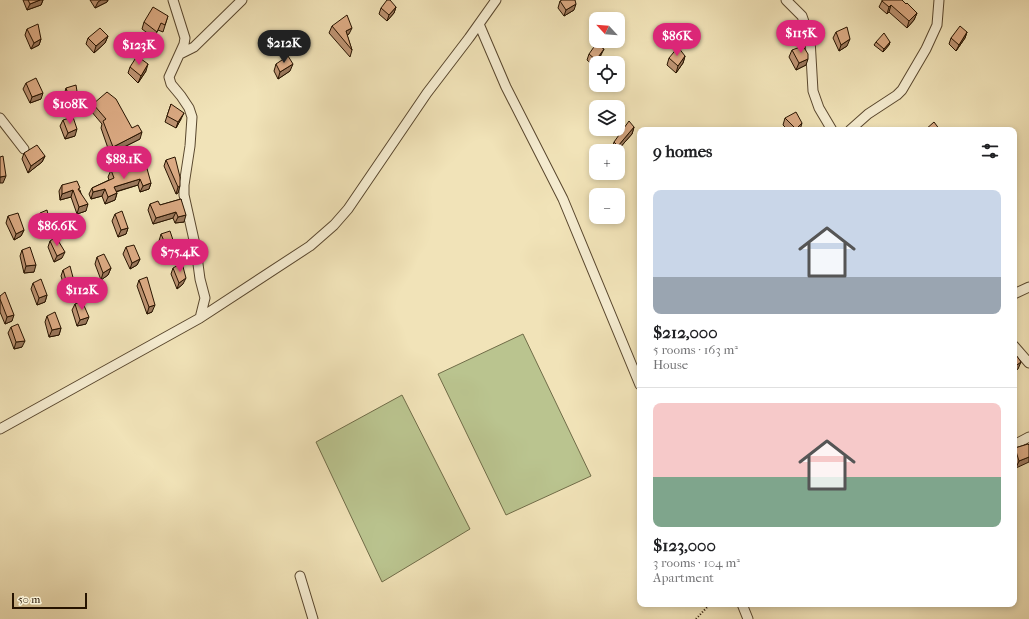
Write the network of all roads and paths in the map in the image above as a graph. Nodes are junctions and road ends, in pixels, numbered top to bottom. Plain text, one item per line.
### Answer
1 (173, 0) edge
2 (242, 0) edge
3 (496, 0) edge
4 (786, 0) edge
5 (939, 0) edge
6 (479, 24) junction
7 (180, 54) junction
8 (0, 118) edge
9 (830, 127) edge
10 (853, 127) edge
11 (24, 149) dead end
12 (1029, 287) edge
13 (1017, 293) edge
14 (200, 318) junction
15 (1017, 350) edge
16 (1029, 364) edge
17 (637, 378) edge
18 (0, 429) edge
19 (1029, 437) edge
20 (1017, 443) edge
21 (300, 576) dead end
22 (707, 607) edge
23 (743, 607) edge
24 (313, 619) edge
25 (696, 619) edge
26 (748, 619) edge

1 - 7 street
2 - 7 street
3 - 6 street
4 - 9 street
5 - 10 street
6 - 14 street
6 - 17 street
7 - 14 street
8 - 11 street
12 - 13 street
14 - 18 street
15 - 16 street
19 - 20 street
21 - 24 street
22 - 25 path
23 - 26 street

